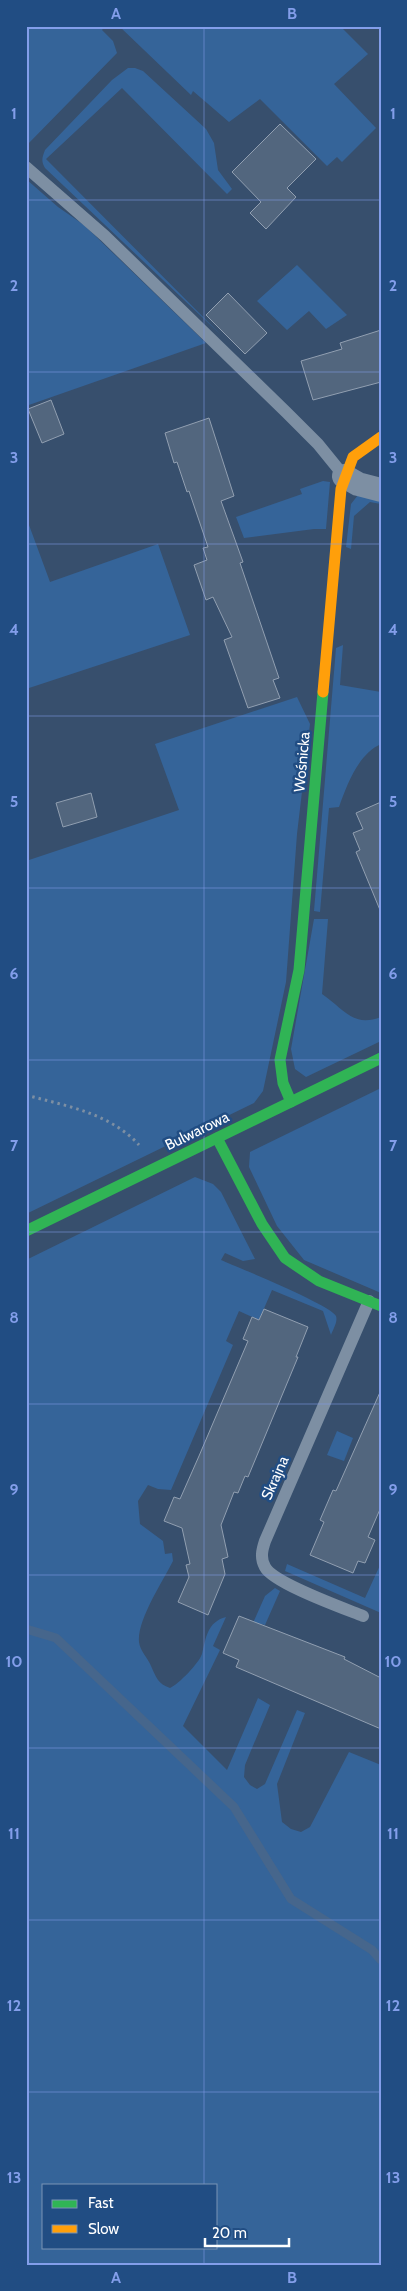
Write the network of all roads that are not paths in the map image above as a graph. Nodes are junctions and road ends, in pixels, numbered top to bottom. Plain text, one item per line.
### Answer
1 (26, 167) edge
2 (381, 437) edge
3 (344, 476) junction
4 (381, 490) edge
5 (381, 1058) edge
6 (291, 1102) junction
7 (217, 1138) junction
8 (26, 1231) edge
9 (375, 1303) edge
10 (363, 1616) dead end

1 - 3 lane
2 - 3 street, Wośnicka
3 - 4 street
3 - 6 street, Wośnicka
5 - 6 street, Bulwarowa
6 - 7 street, Bulwarowa
7 - 8 street, Bulwarowa
7 - 9 street, Skrajna
9 - 10 lane, Skrajna

